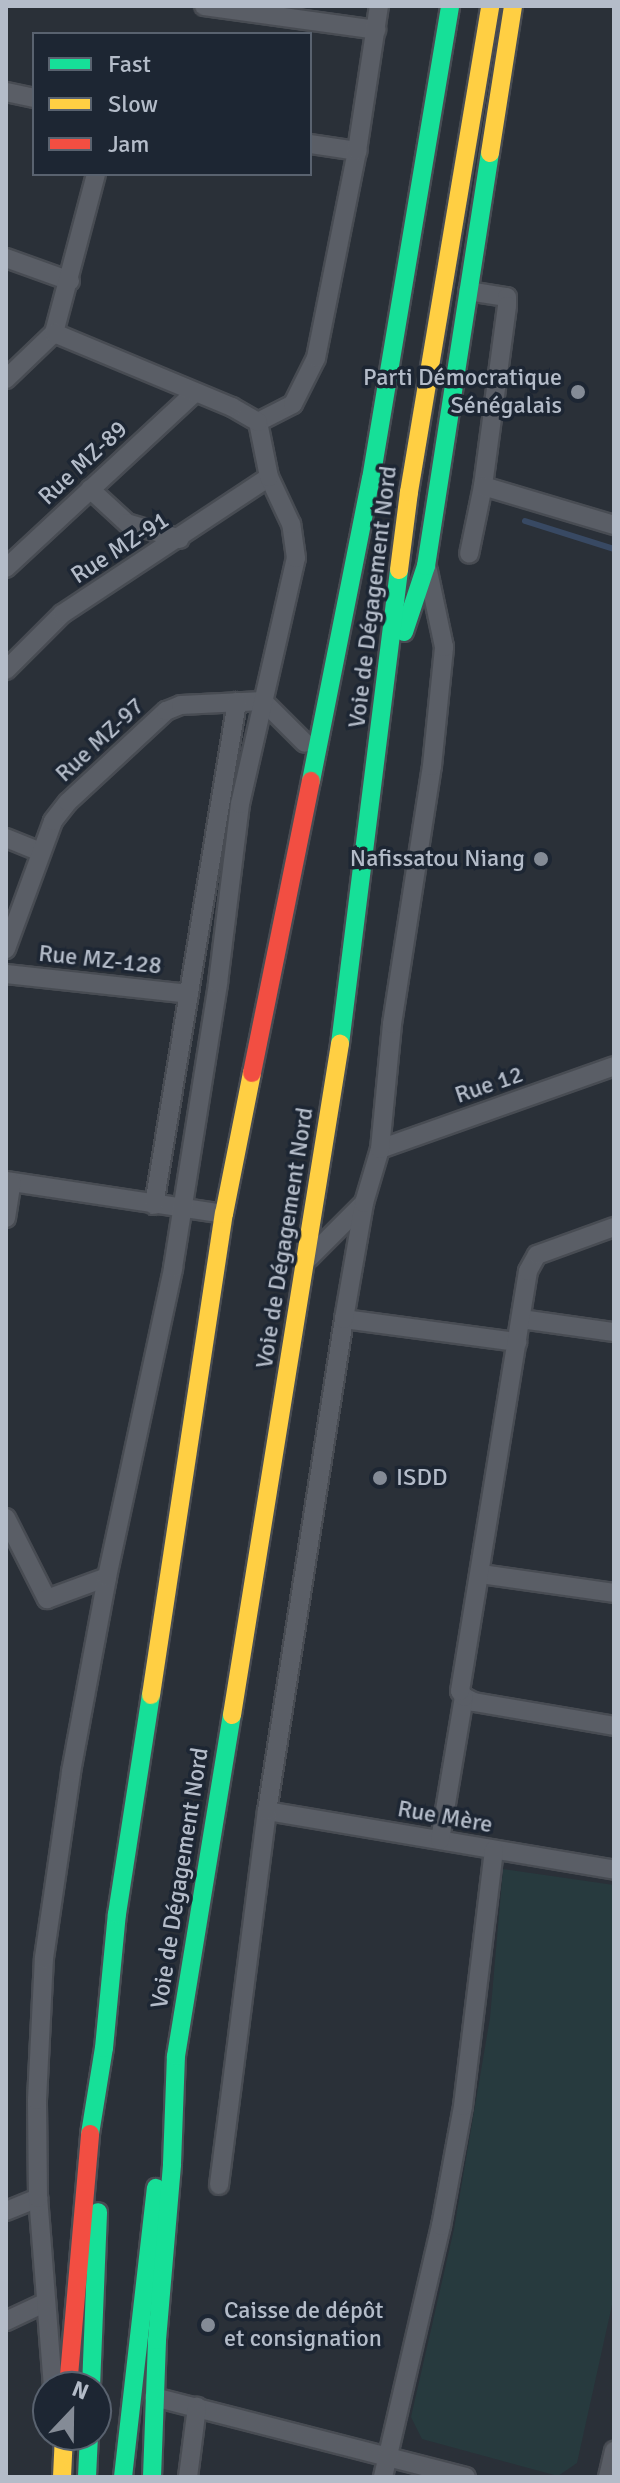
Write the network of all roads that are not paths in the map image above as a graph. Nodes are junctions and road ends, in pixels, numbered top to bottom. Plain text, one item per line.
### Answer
1 (204, 6) edge
2 (379, 6) edge
3 (450, 6) edge
4 (490, 6) edge
5 (513, 6) edge
6 (376, 30) junction
7 (6, 92) edge
8 (32, 98) edge
9 (312, 144) edge
10 (357, 151) junction
11 (96, 176) edge
12 (6, 258) edge
13 (70, 281) junction
14 (468, 291) junction
15 (54, 333) junction
16 (6, 379) edge
17 (194, 393) junction
18 (258, 422) junction
19 (269, 477) junction
20 (483, 486) junction
21 (90, 489) junction
22 (614, 525) edge
23 (180, 539) junction
24 (339, 540) dead end
25 (469, 554) dead end
26 (426, 566) junction
27 (6, 568) edge
28 (6, 670) edge
29 (387, 671) junction
30 (263, 701) junction
31 (237, 702) junction
32 (305, 743) junction
33 (305, 824) junction
34 (6, 838) edge
35 (39, 851) junction
36 (6, 949) edge
37 (6, 974) edge
38 (189, 994) junction
39 (614, 1066) edge
40 (380, 1149) junction
41 (9, 1181) edge
42 (364, 1203) junction
43 (154, 1205) junction
44 (180, 1208) junction
45 (224, 1214) junction
46 (6, 1218) edge
47 (614, 1227) edge
48 (307, 1260) junction
49 (344, 1319) junction
50 (521, 1319) junction
51 (614, 1332) edge
52 (517, 1342) junction
53 (6, 1518) edge
54 (481, 1574) junction
55 (107, 1577) junction
56 (614, 1593) edge
57 (464, 1697) junction
58 (614, 1726) edge
59 (267, 1811) junction
60 (440, 1840) junction
61 (494, 1850) junction
62 (614, 1870) edge
63 (104, 2048) junction
64 (176, 2056) junction
65 (219, 2185) dead end
66 (38, 2198) junction
67 (6, 2211) edge
68 (44, 2303) junction
69 (6, 2321) edge
70 (51, 2371) edge
71 (69, 2371) edge
72 (92, 2371) edge
73 (154, 2397) junction
74 (197, 2407) junction
75 (61, 2451) edge
76 (88, 2451) edge
77 (614, 2451) edge
78 (388, 2456) junction
79 (87, 2474) edge
80 (123, 2474) edge
81 (62, 2477) edge
82 (152, 2477) edge
83 (188, 2477) edge
84 (383, 2477) edge
85 (466, 2477) edge
86 (608, 2477) edge

1 - 6 street
2 - 6 street
3 - 33 main road, Voie de Dégagement Nord
4 - 29 main road, Voie de Dégagement Nord
5 - 14 main road
6 - 10 street
7 - 8 street
9 - 10 street
10 - 18 street
11 - 13 street
12 - 13 street
13 - 15 street
14 - 20 street
14 - 26 main road
15 - 16 street
15 - 17 street
17 - 18 street
17 - 21 street, Rue MZ-89
18 - 19 street
19 - 23 street, Rue MZ-91
19 - 30 street
20 - 22 street
20 - 25 street
21 - 23 street
21 - 27 street, Rue MZ-89
23 - 28 street, Rue MZ-91
24 - 32 main road
26 - 29 main road
26 - 40 street
29 - 48 main road, Voie de Dégagement Nord
30 - 31 street, Rue MZ-97
30 - 32 street
30 - 44 street
31 - 35 street, Rue MZ-97
31 - 38 street
32 - 33 main road
33 - 45 main road, Voie de Dégagement Nord
34 - 35 street
35 - 36 street, Rue MZ-97
37 - 38 street, Rue MZ-128
38 - 43 street
39 - 40 street, Rue 12
40 - 42 street
41 - 43 street
41 - 46 street
42 - 48 street
42 - 49 street
43 - 44 street
44 - 45 street
44 - 55 street
45 - 63 main road, Voie de Dégagement Nord
47 - 50 street
48 - 64 main road, Voie de Dégagement Nord
49 - 52 street
49 - 59 street
50 - 51 street
50 - 52 street
52 - 54 street
53 - 55 street
54 - 56 street
54 - 57 street
55 - 66 street
57 - 58 street
57 - 60 street
59 - 60 street, Rue Mère
59 - 65 street
60 - 61 street, Rue Mère
61 - 62 street, Rue Mère
61 - 78 street
63 - 71 main road
63 - 72 main road, Voie de Dégagement Nord
64 - 73 main road
64 - 80 main road, Voie de Dégagement Nord
66 - 67 street
66 - 68 street
68 - 69 street
68 - 70 street
73 - 74 street
73 - 82 main road
74 - 78 street
74 - 83 street
75 - 81 main road
76 - 79 main road
77 - 86 street
78 - 84 street
78 - 85 street

